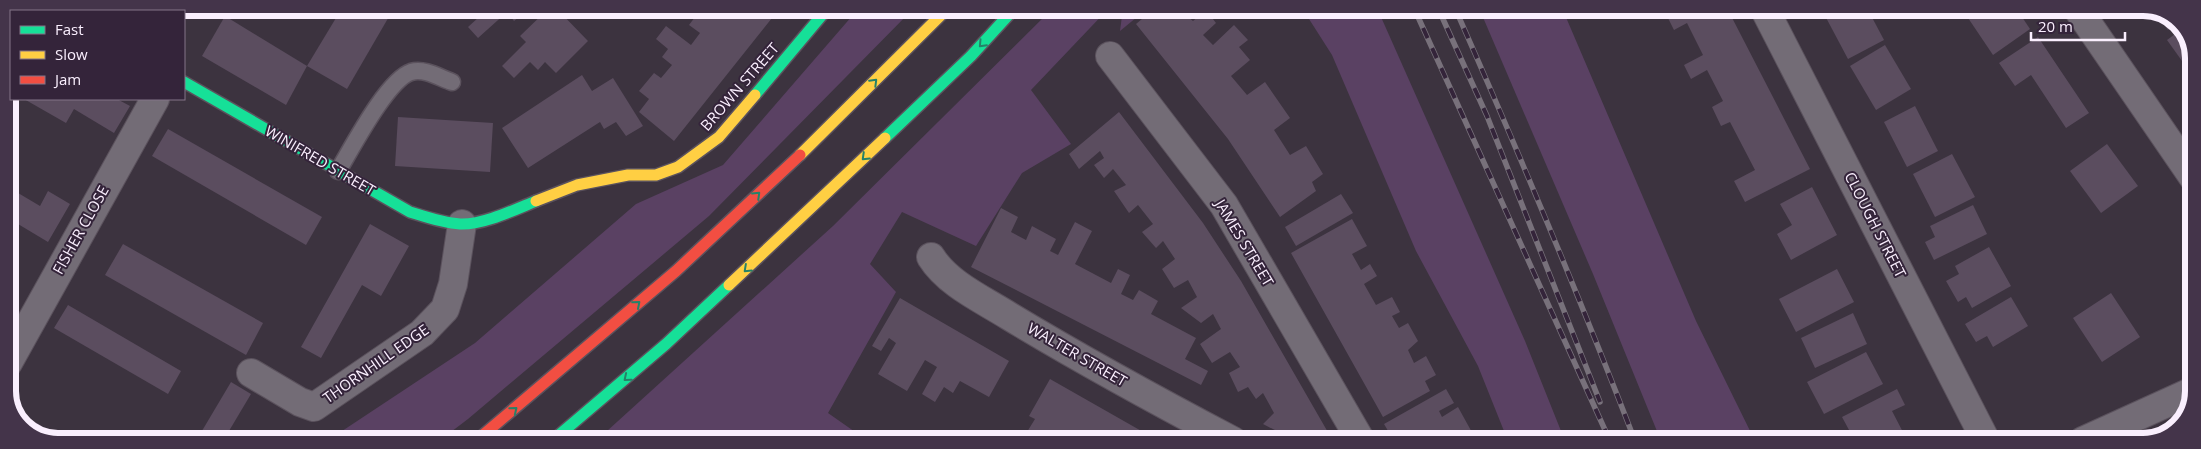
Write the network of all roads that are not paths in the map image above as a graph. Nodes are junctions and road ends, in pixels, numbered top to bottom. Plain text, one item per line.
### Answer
1 (821, 16) edge
2 (940, 16) edge
3 (1007, 16) edge
4 (1768, 16) edge
5 (2082, 16) edge
6 (1110, 56) dead end
7 (452, 82) dead end
8 (185, 83) edge
9 (154, 100) edge
10 (2185, 165) edge
11 (338, 171) junction
12 (462, 224) junction
13 (930, 256) dead end
14 (16, 348) edge
15 (251, 373) dead end
16 (2185, 395) edge
17 (486, 433) edge
18 (561, 433) edge
19 (1218, 433) edge
20 (1356, 433) edge
21 (1982, 433) edge
22 (2102, 433) edge

1 - 12 main road, BROWN STREET
17 -> 2 main road
3 -> 18 main road
4 - 21 street, CLOUGH STREET
5 - 10 street
6 - 20 street, JAMES STREET
7 - 11 lane
8 - 11 main road, WINIFRED STREET
9 - 14 street, FISHER CLOSE
11 - 12 main road, WINIFRED STREET
12 - 15 street, THORNHILL EDGE
13 - 19 street, WALTER STREET
16 - 22 street

